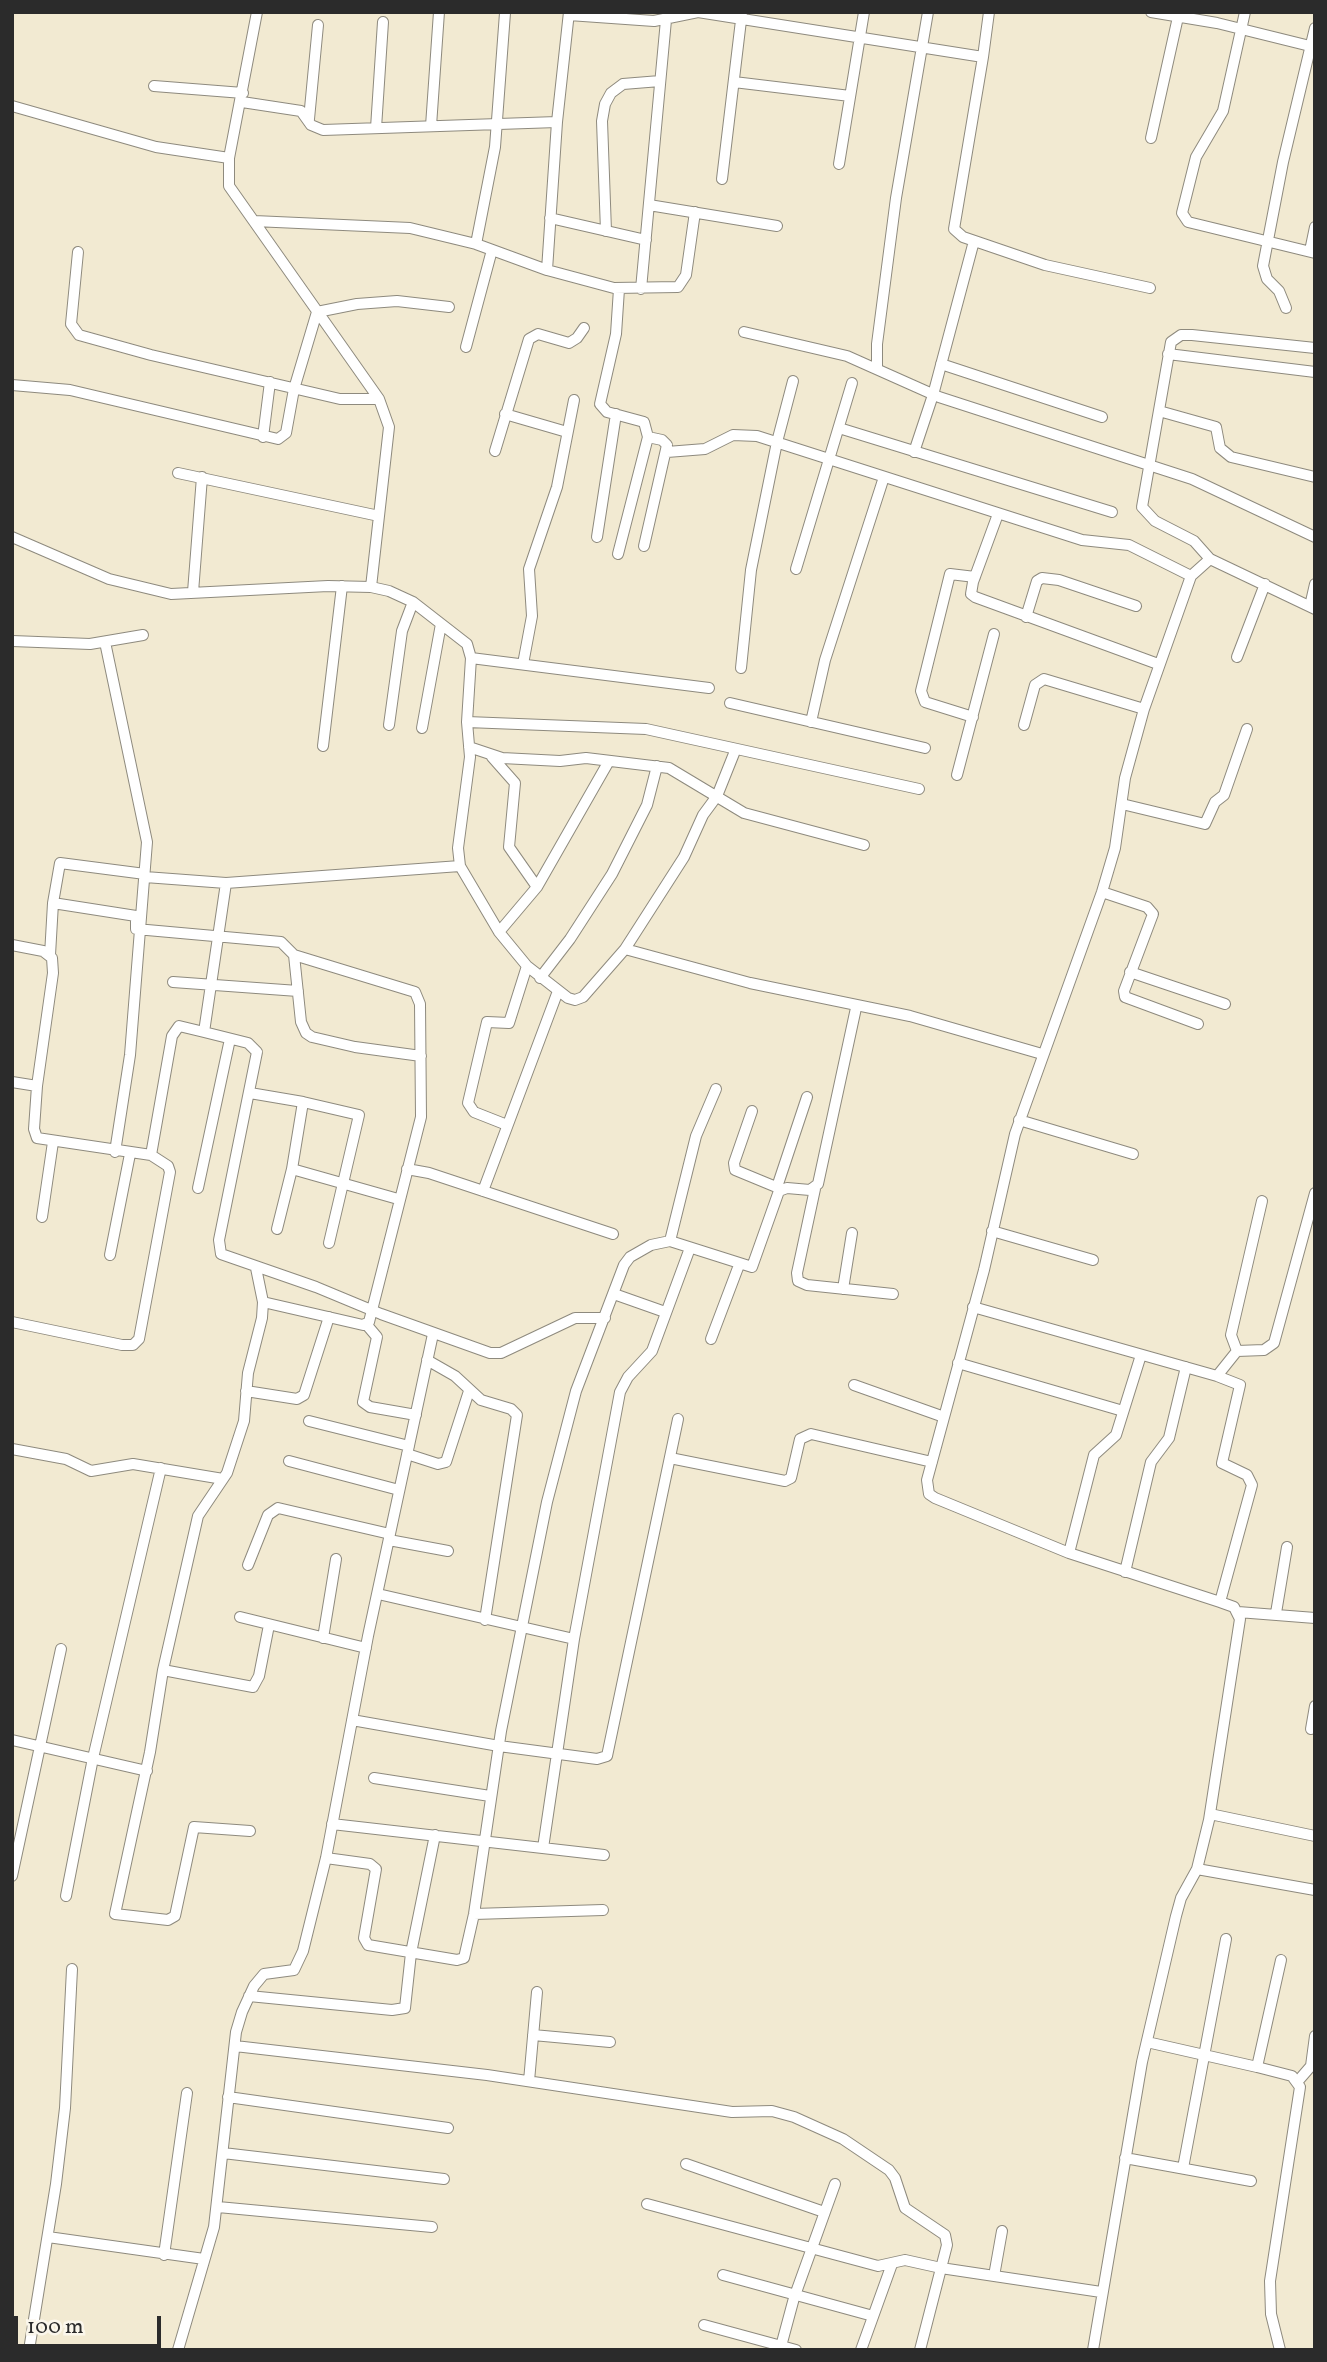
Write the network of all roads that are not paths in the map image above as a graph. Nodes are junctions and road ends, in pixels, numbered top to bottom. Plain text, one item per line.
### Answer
1 (257, 12) edge
2 (439, 12) edge
3 (864, 12) edge
4 (928, 12) edge
5 (989, 12) edge
6 (1151, 12) edge
7 (1245, 12) edge
8 (505, 13) edge
9 (569, 14) edge
10 (742, 16) edge
11 (1178, 17) junction
12 (666, 20) junction
13 (383, 22) dead end
14 (318, 25) dead end
15 (1315, 28) edge
16 (1242, 30) junction
17 (859, 38) junction
18 (922, 47) junction
19 (1313, 47) edge
20 (983, 57) junction
21 (660, 81) junction
22 (734, 82) junction
23 (154, 86) dead end
24 (850, 96) junction
25 (243, 97) junction
26 (12, 106) edge
27 (309, 120) junction
28 (557, 122) junction
29 (495, 124) junction
30 (431, 127) junction
31 (376, 128) junction
32 (1152, 138) dead end
33 (229, 158) junction
34 (839, 164) dead end
35 (723, 179) dead end
36 (649, 205) junction
37 (695, 212) junction
38 (550, 218) junction
39 (254, 221) junction
40 (777, 226) dead end
41 (1315, 227) edge
42 (606, 231) junction
43 (646, 240) junction
44 (974, 241) junction
45 (1268, 241) junction
46 (477, 244) junction
47 (492, 250) junction
48 (78, 252) dead end
49 (1312, 252) edge
50 (547, 270) junction
51 (1150, 288) dead end
52 (620, 289) junction
53 (641, 289) junction
54 (449, 307) dead end
55 (1286, 308) dead end
56 (317, 312) junction
57 (583, 328) dead end
58 (744, 332) dead end
59 (466, 346) dead end
60 (1315, 348) edge
61 (1168, 354) junction
62 (941, 364) junction
63 (877, 368) junction
64 (1315, 372) edge
65 (270, 382) junction
66 (793, 382) dead end
67 (852, 383) dead end
68 (12, 385) edge
69 (294, 389) junction
70 (933, 395) junction
71 (379, 400) junction
72 (574, 400) dead end
73 (1158, 411) junction
74 (505, 414) junction
75 (616, 414) junction
76 (1102, 417) dead end
77 (839, 428) junction
78 (567, 432) junction
79 (648, 436) junction
80 (263, 437) junction
81 (776, 442) junction
82 (495, 451) dead end
83 (667, 452) junction
84 (914, 452) junction
85 (830, 460) junction
86 (1150, 465) junction
87 (178, 472) dead end
88 (202, 477) junction
89 (884, 477) junction
90 (1315, 477) edge
91 (1112, 512) dead end
92 (998, 514) junction
93 (379, 516) junction
94 (12, 537) edge
95 (597, 537) dead end
96 (1315, 537) edge
97 (644, 546) dead end
98 (618, 554) dead end
99 (1210, 559) junction
100 (796, 569) dead end
101 (1191, 576) junction
102 (975, 577) junction
103 (1265, 584) junction
104 (1315, 584) edge
105 (341, 586) junction
106 (371, 587) junction
107 (194, 592) junction
108 (413, 602) junction
109 (1136, 606) dead end
110 (1312, 607) edge
111 (1026, 617) junction
112 (441, 624) junction
113 (994, 634) dead end
114 (144, 635) dead end
115 (12, 642) edge
116 (105, 642) junction
117 (1237, 657) dead end
118 (471, 658) junction
119 (523, 664) junction
120 (1158, 664) junction
121 (741, 668) dead end
122 (709, 688) dead end
123 (730, 703) dead end
124 (1144, 709) junction
125 (973, 717) junction
126 (467, 722) junction
127 (811, 722) junction
128 (389, 725) dead end
129 (1024, 725) dead end
130 (422, 728) dead end
131 (1247, 729) dead end
132 (323, 746) dead end
133 (469, 747) junction
134 (925, 748) dead end
135 (735, 751) junction
136 (492, 756) junction
137 (609, 761) junction
138 (657, 766) junction
139 (957, 775) dead end
140 (919, 789) dead end
141 (717, 796) junction
142 (1122, 804) junction
143 (864, 845) dead end
144 (460, 866) junction
145 (145, 876) junction
146 (226, 883) junction
147 (537, 887) junction
148 (1102, 892) junction
149 (53, 903) junction
150 (142, 930) junction
151 (499, 932) junction
152 (216, 935) junction
153 (12, 945) edge
154 (625, 948) junction
155 (50, 955) junction
156 (294, 955) junction
157 (527, 967) junction
158 (1130, 972) junction
159 (540, 978) junction
160 (173, 982) dead end
161 (209, 984) junction
162 (298, 991) junction
163 (558, 991) junction
164 (1224, 1004) dead end
165 (856, 1008) junction
166 (1198, 1024) dead end
167 (204, 1032) junction
168 (230, 1040) junction
169 (1042, 1054) junction
170 (421, 1056) junction
171 (12, 1082) edge
172 (37, 1086) junction
173 (716, 1089) dead end
174 (250, 1093) junction
175 (807, 1097) dead end
176 (303, 1102) junction
177 (752, 1111) dead end
178 (1019, 1121) junction
179 (507, 1125) junction
180 (53, 1142) junction
181 (115, 1152) junction
182 (130, 1154) junction
183 (1133, 1154) dead end
184 (151, 1155) junction
185 (292, 1169) junction
186 (407, 1169) junction
187 (344, 1185) junction
188 (198, 1188) dead end
189 (779, 1188) junction
190 (815, 1189) junction
191 (483, 1191) junction
192 (1315, 1193) edge
193 (398, 1199) junction
194 (1262, 1201) dead end
195 (42, 1217) dead end
196 (277, 1229) dead end
197 (992, 1231) junction
198 (852, 1233) dead end
199 (613, 1234) dead end
200 (670, 1241) junction
201 (329, 1243) dead end
202 (690, 1248) junction
203 (110, 1255) dead end
204 (1093, 1260) dead end
205 (738, 1265) junction
206 (256, 1268) junction
207 (843, 1289) junction
208 (614, 1294) junction
209 (893, 1294) dead end
210 (262, 1302) junction
211 (973, 1307) junction
212 (372, 1310) junction
213 (666, 1312) junction
214 (329, 1317) junction
215 (605, 1318) junction
216 (12, 1322) edge
217 (366, 1325) junction
218 (433, 1334) junction
219 (711, 1339) dead end
220 (1237, 1351) junction
221 (1141, 1354) junction
222 (428, 1360) junction
223 (958, 1363) junction
224 (1186, 1367) junction
225 (1217, 1376) junction
226 (854, 1385) dead end
227 (246, 1391) junction
228 (470, 1391) junction
229 (1123, 1411) junction
230 (416, 1415) junction
231 (944, 1418) junction
232 (677, 1419) dead end
233 (309, 1421) dead end
234 (12, 1449) edge
235 (408, 1450) junction
236 (670, 1458) junction
237 (289, 1461) dead end
238 (932, 1462) junction
239 (161, 1468) junction
240 (223, 1479) junction
241 (399, 1490) junction
242 (389, 1537) junction
243 (1287, 1547) dead end
244 (448, 1550) dead end
245 (1069, 1553) junction
246 (336, 1559) dead end
247 (248, 1565) dead end
248 (1125, 1572) junction
249 (378, 1594) junction
250 (1220, 1602) junction
251 (1238, 1612) junction
252 (1276, 1613) junction
253 (240, 1617) dead end
254 (1315, 1618) edge
255 (485, 1620) junction
256 (270, 1625) junction
257 (521, 1629) junction
258 (323, 1638) junction
259 (574, 1639) junction
260 (366, 1648) junction
261 (61, 1649) dead end
262 (163, 1670) junction
263 (1315, 1706) edge
264 (352, 1720) junction
265 (1311, 1729) dead end
266 (12, 1740) edge
267 (499, 1745) junction
268 (41, 1746) junction
269 (556, 1754) junction
270 (93, 1758) junction
271 (147, 1771) junction
272 (374, 1778) dead end
273 (490, 1797) junction
274 (1210, 1814) junction
275 (332, 1824) junction
276 (250, 1830) dead end
277 (435, 1835) junction
278 (1315, 1836) edge
279 (484, 1840) junction
280 (543, 1848) junction
281 (604, 1855) dead end
282 (326, 1858) junction
283 (1197, 1868) junction
284 (12, 1876) edge
285 (1315, 1891) edge
286 (66, 1896) dead end
287 (603, 1910) dead end
288 (474, 1914) junction
289 (1226, 1939) dead end
290 (411, 1953) junction
291 (1281, 1960) dead end
292 (72, 1969) dead end
293 (537, 1992) dead end
294 (249, 1996) junction
295 (533, 2035) junction
296 (1315, 2036) edge
297 (610, 2042) dead end
298 (1147, 2042) junction
299 (235, 2046) junction
300 (1205, 2055) junction
301 (1257, 2067) junction
302 (529, 2081) junction
303 (1298, 2081) junction
304 (187, 2093) dead end
305 (228, 2097) junction
306 (448, 2128) dead end
307 (223, 2152) junction
308 (1125, 2158) junction
309 (686, 2164) dead end
310 (1183, 2168) junction
311 (444, 2179) dead end
312 (1251, 2180) dead end
313 (835, 2184) dead end
314 (647, 2204) dead end
315 (218, 2207) junction
316 (824, 2213) junction
317 (432, 2227) dead end
318 (1002, 2231) dead end
319 (48, 2237) junction
320 (811, 2249) junction
321 (164, 2255) junction
322 (204, 2259) junction
323 (892, 2264) junction
324 (941, 2268) junction
325 (723, 2275) dead end
326 (994, 2276) junction
327 (1101, 2292) junction
328 (796, 2294) junction
329 (873, 2316) junction
330 (704, 2325) dead end
331 (780, 2348) edge
332 (29, 2350) edge
333 (178, 2350) edge
334 (796, 2350) edge
335 (862, 2350) edge
336 (920, 2350) edge
337 (1093, 2350) edge
338 (1280, 2350) edge

1 - 25 street
2 - 30 street
3 - 17 street
4 - 18 street
5 - 20 street
6 - 11 street
7 - 16 street
8 - 29 street
9 - 12 street
9 - 28 street
10 - 12 street
10 - 17 street
10 - 22 street
11 - 16 street
11 - 32 street
12 - 21 street
13 - 31 street
14 - 27 street
15 - 19 street
16 - 19 street
16 - 45 street
17 - 18 street
17 - 24 street
18 - 20 street
18 - 63 street
19 - 45 street
20 - 44 street
21 - 36 street
21 - 42 street
22 - 24 street
22 - 35 street
23 - 25 street
24 - 34 street
25 - 27 street
25 - 33 street
26 - 33 street
27 - 31 street
28 - 29 street
28 - 38 street
29 - 30 street
29 - 46 street
30 - 31 street
33 - 39 street
36 - 37 street
36 - 43 street
37 - 40 street
37 - 53 street
38 - 42 street
38 - 50 street
39 - 46 street
39 - 56 street
41 - 49 street
42 - 43 street
43 - 53 street
44 - 51 street
44 - 62 street
45 - 49 street
45 - 55 street
46 - 47 street
47 - 50 street
47 - 59 street
48 - 65 street
50 - 52 street
52 - 53 street
52 - 75 street
54 - 56 street
56 - 69 street
56 - 71 street
57 - 74 street
58 - 63 street
60 - 61 street
61 - 64 street
61 - 73 street
62 - 70 street
62 - 76 street
63 - 70 street
65 - 69 street
65 - 80 street
66 - 81 street
67 - 77 street
68 - 80 street
69 - 71 street
69 - 80 street
70 - 84 street
70 - 86 street
71 - 93 street
72 - 78 street
73 - 86 street
73 - 90 street
74 - 78 street
74 - 82 street
75 - 79 street
75 - 95 street
77 - 84 street
77 - 85 street
78 - 119 street
79 - 83 street
79 - 98 street
81 - 83 street
81 - 85 street
81 - 121 street
83 - 97 street
84 - 91 street
85 - 89 street
85 - 100 street
86 - 96 street
86 - 99 street
87 - 88 street
88 - 93 street
88 - 107 street
89 - 92 street
89 - 127 street
92 - 101 street
92 - 102 street
93 - 106 street
94 - 107 street
99 - 101 street
99 - 103 street
101 - 120 street
102 - 111 street
102 - 125 street
103 - 110 street
103 - 117 street
104 - 110 street
105 - 106 street
105 - 107 street
105 - 132 street
106 - 108 street
108 - 112 street
108 - 128 street
109 - 111 street
111 - 120 street
112 - 118 street
112 - 130 street
113 - 125 street
114 - 116 street
115 - 116 street
116 - 145 street
118 - 119 street
118 - 126 street
119 - 122 street
120 - 124 street
123 - 127 street
124 - 129 street
124 - 142 street
125 - 139 street
126 - 133 street
126 - 135 street
127 - 134 street
131 - 142 street
133 - 136 street
133 - 144 street
135 - 140 street
135 - 141 street
136 - 137 street
136 - 147 street
137 - 138 street
137 - 147 street
138 - 141 street
138 - 159 street
141 - 143 street
141 - 154 street
142 - 148 street
144 - 146 street
144 - 151 street
145 - 146 street
145 - 149 street
145 - 150 street
146 - 152 street
147 - 151 street
148 - 158 street
148 - 169 street
149 - 150 street
149 - 155 street
150 - 152 street
150 - 181 street
151 - 157 street
152 - 156 street
152 - 161 street
153 - 155 street
154 - 163 street
154 - 165 street
155 - 172 street
156 - 162 street
156 - 170 street
157 - 159 street
157 - 179 street
158 - 164 street
158 - 166 street
159 - 163 street
160 - 161 street
161 - 162 street
161 - 167 street
162 - 170 street
163 - 179 street
165 - 169 street
165 - 190 street
167 - 168 street
167 - 184 street
168 - 174 street
168 - 188 street
169 - 178 street
170 - 186 street
171 - 172 street
172 - 180 street
173 - 200 street
174 - 176 street
174 - 206 street
175 - 189 street
176 - 185 street
176 - 187 street
177 - 189 street
178 - 183 street
178 - 197 street
179 - 191 street
180 - 181 street
180 - 195 street
181 - 182 street
182 - 184 street
182 - 203 street
184 - 216 street
185 - 187 street
185 - 196 street
186 - 191 street
186 - 193 street
187 - 193 street
187 - 201 street
189 - 190 street
189 - 205 street
190 - 207 street
191 - 199 street
192 - 220 street
193 - 212 street
194 - 220 street
197 - 204 street
197 - 211 street
198 - 207 street
200 - 202 street
200 - 208 street
202 - 205 street
202 - 213 street
205 - 219 street
206 - 210 street
206 - 212 street
207 - 209 street
208 - 213 street
208 - 215 street
210 - 214 street
210 - 227 street
211 - 221 street
211 - 223 street
212 - 217 street
212 - 218 street
213 - 259 street
214 - 217 street
214 - 227 street
215 - 218 street
215 - 257 street
217 - 230 street
218 - 222 street
220 - 225 street
221 - 224 street
221 - 229 street
222 - 228 street
222 - 230 street
223 - 229 street
223 - 231 street
224 - 225 street
224 - 248 street
225 - 250 street
226 - 231 street
227 - 240 street
228 - 235 street
228 - 255 street
229 - 245 street
230 - 235 street
231 - 238 street
232 - 236 street
233 - 235 street
234 - 239 street
235 - 241 street
236 - 238 street
236 - 269 street
237 - 241 street
238 - 245 street
239 - 240 street
239 - 270 street
240 - 262 street
241 - 242 street
242 - 244 street
242 - 247 street
242 - 249 street
243 - 252 street
245 - 248 street
246 - 258 street
248 - 250 street
249 - 255 street
249 - 260 street
250 - 251 street
251 - 252 street
251 - 274 street
252 - 254 street
253 - 256 street
255 - 257 street
256 - 258 street
256 - 262 street
257 - 259 street
257 - 267 street
258 - 260 street
259 - 269 street
260 - 264 street
261 - 268 street
262 - 271 street
263 - 265 street
264 - 267 street
264 - 275 street
266 - 268 street
267 - 269 street
267 - 273 street
268 - 270 street
268 - 284 street
269 - 280 street
270 - 271 street
270 - 286 street
271 - 276 street
272 - 273 street
273 - 279 street
274 - 278 street
274 - 283 street
275 - 277 street
275 - 282 street
277 - 279 street
277 - 290 street
279 - 280 street
279 - 288 street
280 - 281 street
282 - 290 street
282 - 294 street
283 - 285 street
283 - 298 street
287 - 288 street
288 - 290 street
289 - 300 street
290 - 294 street
291 - 301 street
292 - 319 street
293 - 295 street
294 - 299 street
295 - 297 street
295 - 302 street
296 - 303 street
298 - 300 street
298 - 308 street
299 - 302 street
299 - 305 street
300 - 301 street
300 - 310 street
301 - 303 street
302 - 324 street
303 - 338 street
304 - 321 street
305 - 306 street
305 - 307 street
307 - 311 street
307 - 315 street
308 - 310 street
308 - 327 street
309 - 316 street
310 - 312 street
313 - 316 street
314 - 320 street
315 - 317 street
315 - 322 street
316 - 320 street
318 - 326 street
319 - 321 street
319 - 332 street
320 - 323 street
320 - 328 street
321 - 322 street
322 - 333 street
323 - 324 street
323 - 329 street
324 - 326 street
324 - 336 street
325 - 328 street
326 - 327 street
327 - 337 street
328 - 329 street
328 - 331 street
329 - 335 street
330 - 331 street
331 - 334 street

